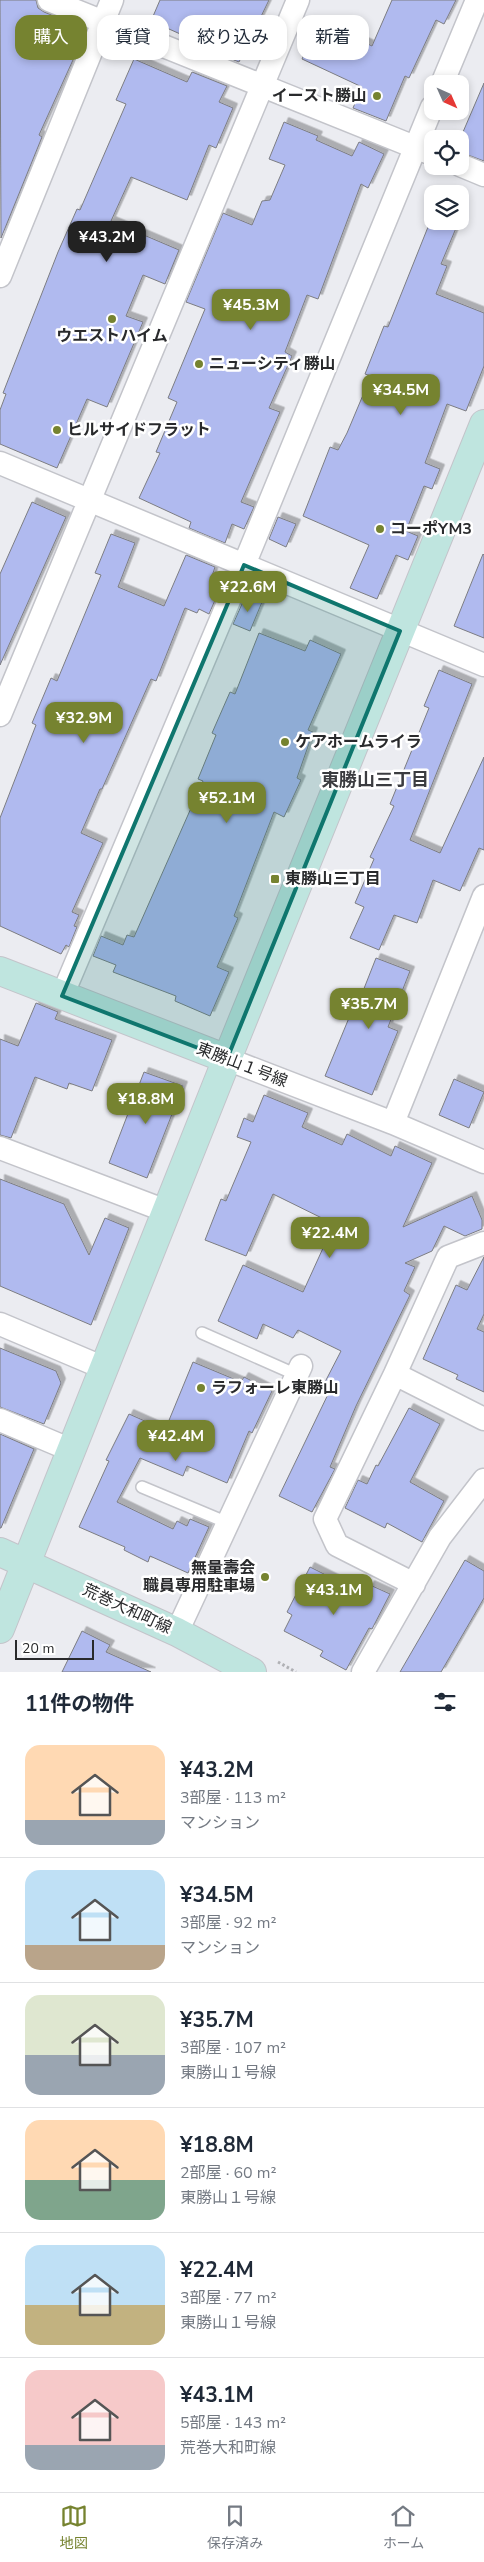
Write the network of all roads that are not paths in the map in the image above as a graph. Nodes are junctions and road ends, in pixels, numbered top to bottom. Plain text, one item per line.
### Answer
1 (50, 0) edge
2 (112, 0) edge
3 (298, 0) edge
4 (477, 0) edge
5 (106, 15) edge
6 (97, 19) edge
7 (97, 36) edge
8 (169, 48) edge
9 (446, 75) edge
10 (262, 85) junction
11 (424, 150) edge
12 (469, 169) edge
13 (484, 175) edge
14 (0, 276) edge
15 (484, 424) edge
16 (0, 463) edge
17 (90, 499) junction
18 (244, 565) junction
19 (400, 631) junction
20 (484, 665) edge
21 (0, 715) edge
22 (484, 896) edge
23 (0, 971) edge
24 (62, 996) junction
25 (227, 1059) junction
26 (393, 1123) junction
27 (0, 1148) edge
28 (484, 1162) edge
29 (166, 1211) junction
30 (484, 1244) edge
31 (0, 1324) edge
32 (202, 1333) dead end
33 (104, 1368) junction
34 (299, 1371) joint
35 (395, 1374) junction
36 (484, 1419) edge
37 (0, 1420) edge
38 (71, 1450) junction
39 (484, 1480) edge
40 (142, 1487) dead end
41 (228, 1523) junction
42 (0, 1552) edge
43 (26, 1563) junction
44 (414, 1584) junction
45 (0, 1629) edge
46 (177, 1632) junction
47 (252, 1672) edge
48 (363, 1672) edge

1 - 6 street
2 - 5 street
3 - 10 street
4 - 9 street
7 - 14 street
8 - 10 street
10 - 11 street
10 - 17 street
11 - 18 street
12 - 13 street
15 - 19 street
16 - 17 street
17 - 18 street
17 - 21 street
18 - 19 street
18 - 24 street
19 - 20 street
19 - 25 street
22 - 26 street
23 - 24 street, 東勝山１号線
24 - 25 street, 東勝山１号線
25 - 26 street, 東勝山１号線
25 - 29 street
26 - 28 street, 東勝山１号線
27 - 29 street
29 - 33 street
30 - 35 street
31 - 33 street
32 - 34 lane
33 - 38 street
34 - 41 street
35 - 36 street
35 - 44 street
37 - 38 street
38 - 43 street
39 - 44 street
40 - 41 lane
41 - 46 street
42 - 43 street, 荒巻大和町線
43 - 45 street
43 - 46 street, 荒巻大和町線
44 - 48 street
46 - 47 street, 荒巻大和町線

